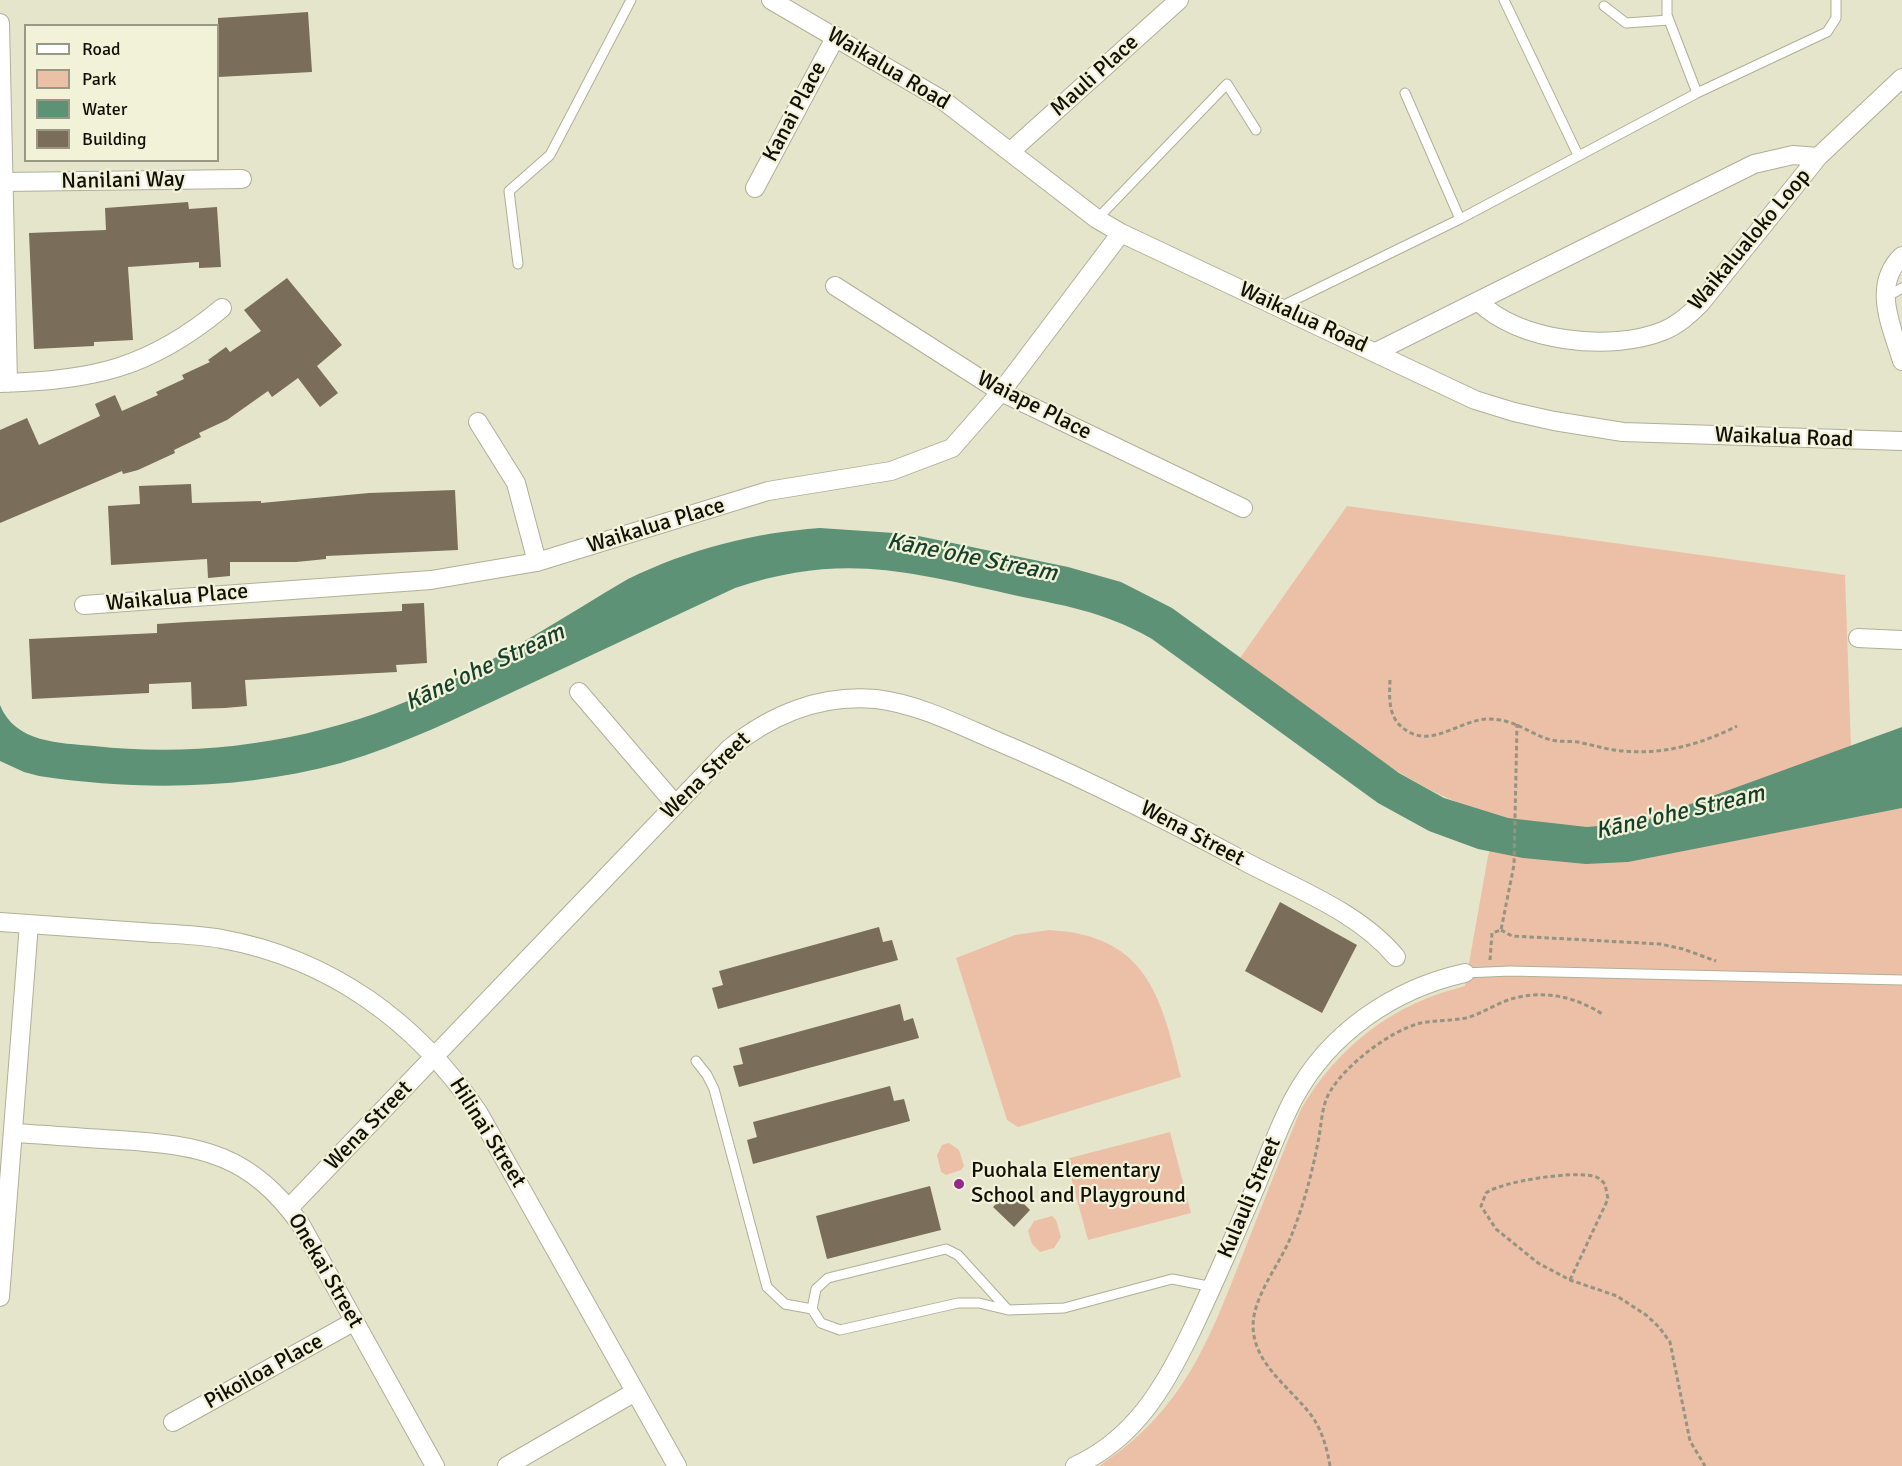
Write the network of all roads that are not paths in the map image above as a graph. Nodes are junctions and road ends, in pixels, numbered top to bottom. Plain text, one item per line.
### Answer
1 (631, 0) edge
2 (771, 0) edge
3 (1179, 0) edge
4 (1504, 0) edge
5 (1667, 0) edge
6 (1836, 0) edge
7 (1604, 6) dead end
8 (1669, 20) junction
9 (0, 23) edge
10 (836, 36) junction
11 (1902, 78) edge
12 (1406, 93) dead end
13 (1697, 93) junction
14 (1256, 130) dead end
15 (1011, 151) junction
16 (1578, 155) junction
17 (1818, 158) junction
18 (242, 179) dead end
19 (4, 183) junction
20 (755, 188) dead end
21 (1097, 219) junction
22 (1460, 219) junction
23 (1121, 233) junction
24 (1902, 256) edge
25 (518, 264) dead end
26 (835, 286) dead end
27 (1902, 288) edge
28 (1885, 298) junction
29 (1478, 301) junction
30 (1280, 307) junction
31 (222, 308) dead end
32 (1376, 352) junction
33 (1902, 361) edge
34 (4, 383) edge
35 (1001, 392) junction
36 (478, 422) dead end
37 (1902, 441) edge
38 (1243, 508) dead end
39 (537, 562) junction
40 (84, 605) dead end
41 (1858, 638) dead end
42 (1902, 640) edge
43 (579, 692) dead end
44 (675, 804) junction
45 (0, 922) edge
46 (29, 924) junction
47 (1396, 957) dead end
48 (1465, 973) joint
49 (1902, 980) edge
50 (436, 1056) junction
51 (696, 1061) dead end
52 (14, 1133) junction
53 (289, 1208) junction
54 (1213, 1287) junction
55 (0, 1297) edge
56 (812, 1309) junction
57 (1008, 1310) junction
58 (355, 1321) junction
59 (635, 1392) junction
60 (173, 1422) dead end
61 (435, 1466) edge
62 (507, 1466) edge
63 (677, 1466) edge
64 (1075, 1466) edge

1 - 25 lane
2 - 10 street, Waikalua Road
3 - 15 street, Mauli Place
4 - 16 lane
5 - 8 lane
6 - 13 lane
7 - 8 lane
8 - 13 lane
9 - 19 street
10 - 15 street, Waikalua Road
10 - 20 street, Kanai Place
11 - 17 street, Waikalualoko Loop
12 - 22 lane
13 - 16 lane
14 - 21 lane
15 - 21 street, Waikalua Road
16 - 22 lane
17 - 29 street, Waikalualoko Loop
17 - 29 street, Waikalualoko Loop
18 - 19 street, Nanilani Way
19 - 34 street
21 - 23 street, Waikalua Road
22 - 30 lane
23 - 30 street, Waikalua Road
23 - 35 street, Waikalua Place
24 - 28 street
26 - 35 street, Waiape Place
27 - 28 lane
28 - 33 street
29 - 32 street, Waikalualoko Loop
30 - 32 street, Waikalua Road
31 - 34 street
32 - 37 street, Waikalua Road
35 - 38 street, Waiape Place
35 - 39 street, Waikalua Place
36 - 39 street
39 - 40 street, Waikalua Place
41 - 42 street
43 - 44 street
44 - 47 street, Wena Street
44 - 50 street, Wena Street
45 - 46 street, Hilinai Street
46 - 50 street, Hilinai Street
46 - 52 street
48 - 49 lane
48 - 54 street, Kulauli Street
50 - 53 street, Wena Street
50 - 59 street, Hilinai Street
51 - 56 lane
52 - 53 street, Onekai Street
52 - 55 street
53 - 58 street, Onekai Street
54 - 57 lane
54 - 64 street, Kulauli Street
56 - 57 lane
56 - 57 lane
58 - 60 street, Pikoiloa Place
58 - 61 street, Onekai Street
59 - 62 street
59 - 63 street, Hilinai Street

